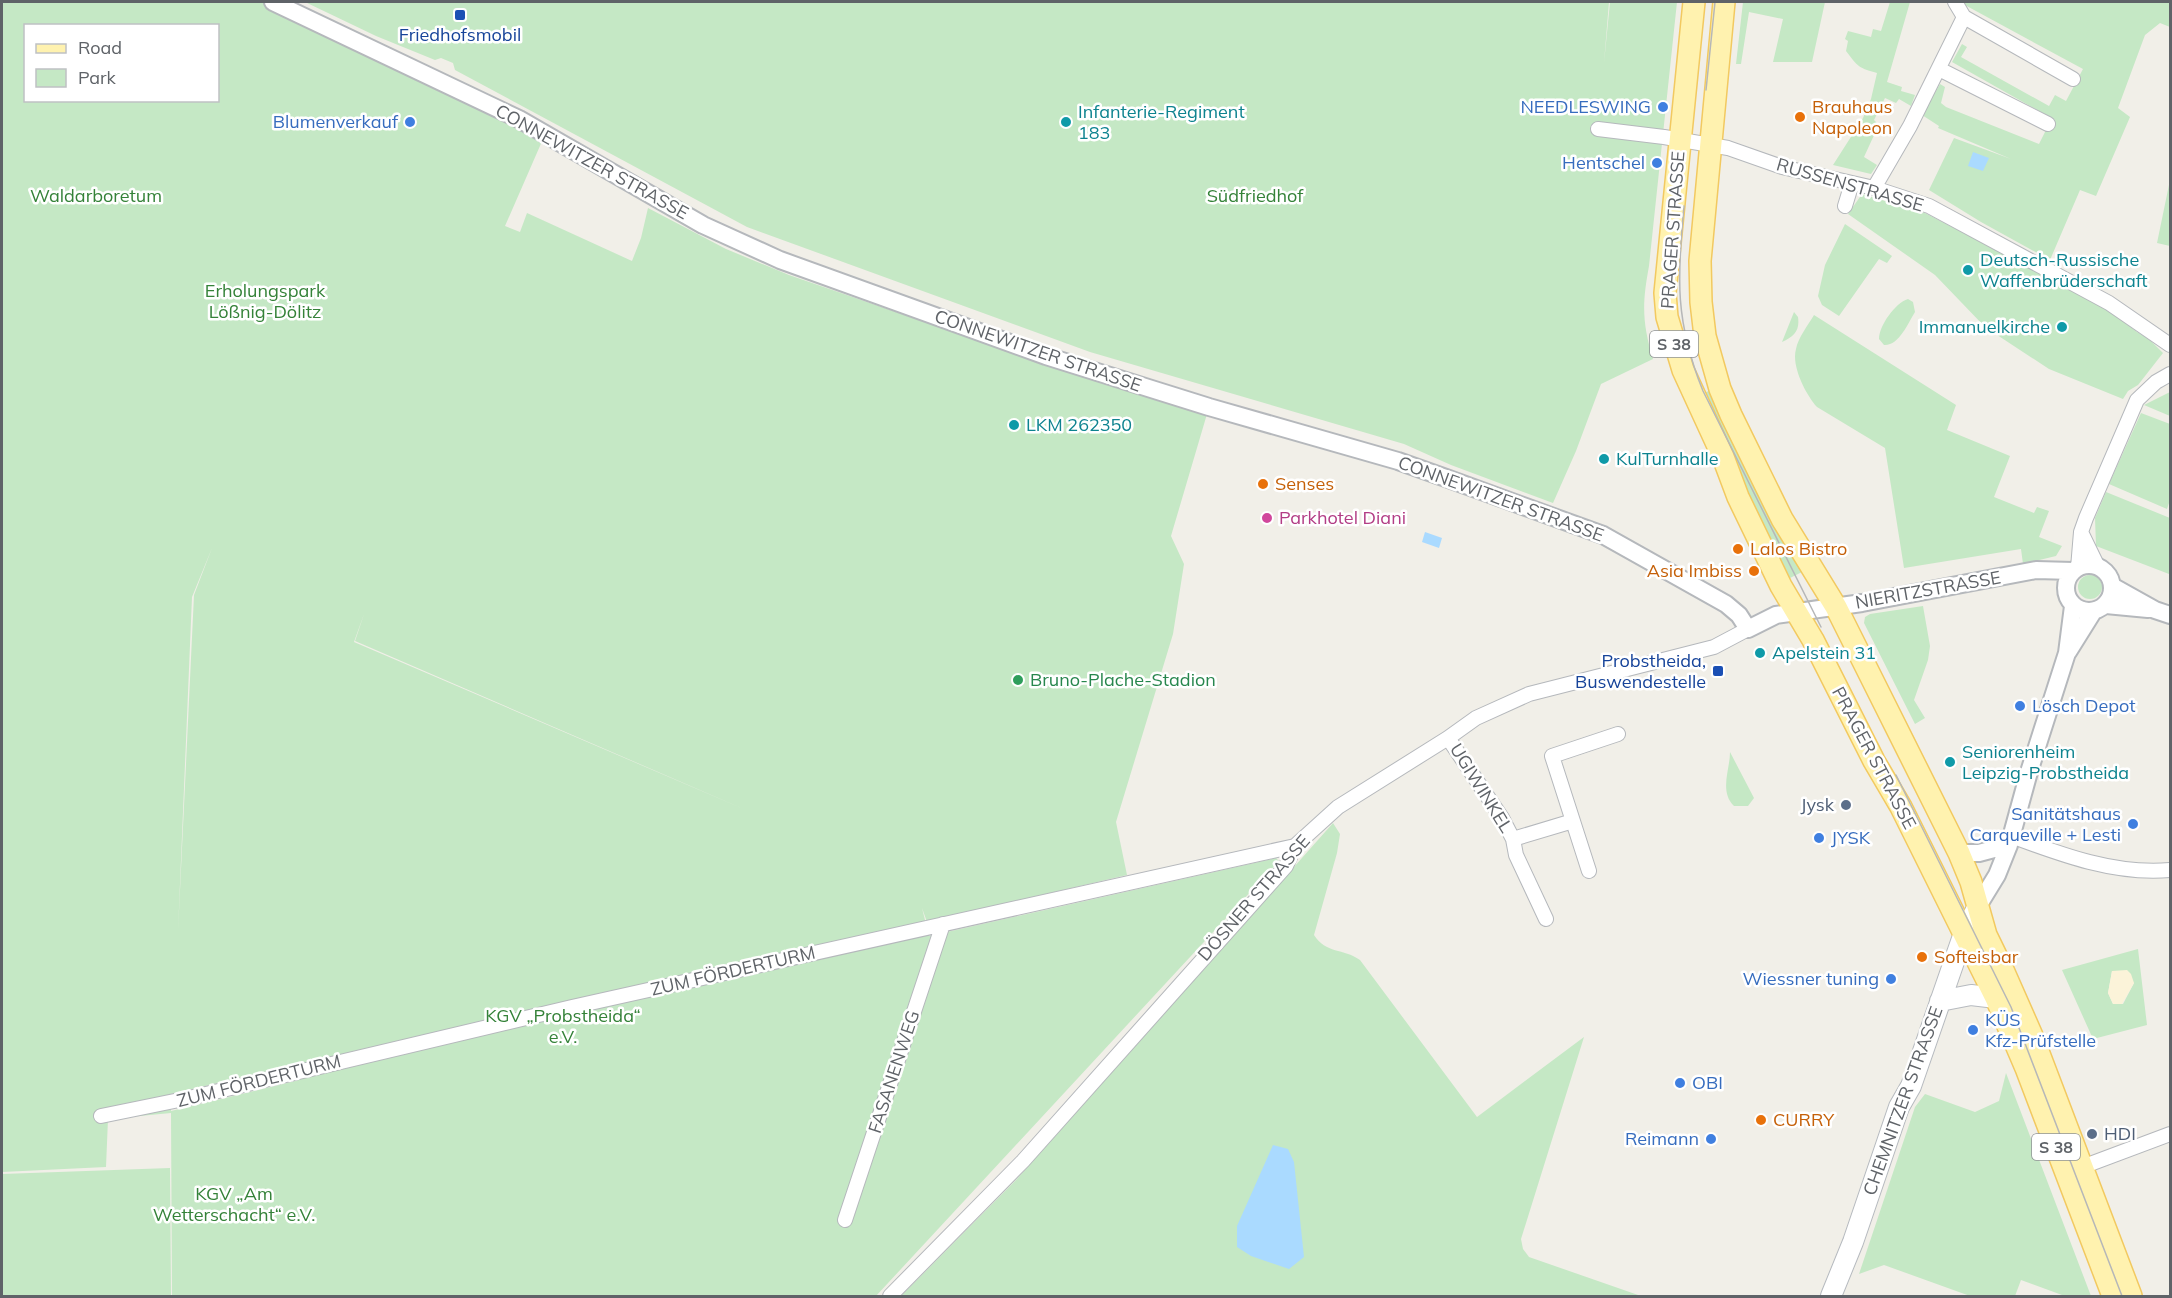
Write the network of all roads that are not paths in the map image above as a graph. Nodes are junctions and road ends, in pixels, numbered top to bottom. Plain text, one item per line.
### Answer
1 (273, 2) edge
2 (1694, 2) edge
3 (1724, 2) edge
4 (1955, 2) edge
5 (1964, 17) junction
6 (1939, 69) junction
7 (2073, 79) dead end
8 (2048, 124) dead end
9 (1598, 129) dead end
10 (1680, 140) junction
11 (1711, 145) junction
12 (1852, 183) junction
13 (1874, 188) junction
14 (1845, 206) dead end
15 (2170, 345) edge
16 (2170, 374) edge
17 (2081, 532) junction
18 (2098, 567) junction
19 (2075, 569) junction
20 (2036, 570) junction
21 (2112, 586) junction
22 (2065, 589) junction
23 (2073, 606) junction
24 (1828, 608) junction
25 (2099, 608) junction
26 (1797, 613) junction
27 (2163, 613) edge
28 (1748, 629) junction
29 (2067, 653) junction
30 (1618, 734) dead end
31 (1448, 738) junction
32 (1573, 821) junction
33 (1513, 839) junction
34 (2010, 841) junction
35 (1295, 846) junction
36 (1959, 853) junction
37 (2170, 870) edge
38 (1589, 871) dead end
39 (1978, 906) junction
40 (1546, 919) dead end
41 (943, 924) junction
42 (1964, 933) junction
43 (1996, 998) junction
44 (1940, 1001) junction
45 (101, 1116) dead end
46 (2170, 1134) edge
47 (2082, 1167) junction
48 (845, 1220) dead end
49 (890, 1296) edge
50 (1831, 1296) edge
51 (2113, 1296) edge
52 (2131, 1296) edge

1 - 28 street, CONNEWITZER STRASSE
2 - 10 main road, PRAGER STRASSE / S 38
3 - 11 main road, PRAGER STRASSE / S 38
4 - 5 street
5 - 6 street
5 - 7 street
6 - 8 street
6 - 13 street
9 - 10 street, RUSSENSTRASSE
10 - 11 street, RUSSENSTRASSE
10 - 26 main road, PRAGER STRASSE / S 38
11 - 12 street, RUSSENSTRASSE
11 - 24 main road, PRAGER STRASSE / S 38
12 - 13 street, RUSSENSTRASSE
12 - 14 street
13 - 15 street, RUSSENSTRASSE
16 - 17 street
17 - 18 street
17 - 19 street
18 - 19 street
18 - 21 street
19 - 20 street, NIERITZSTRASSE
19 - 22 street
20 - 22 street
20 - 24 street, NIERITZSTRASSE
21 - 25 street
21 - 27 street
22 - 23 street
23 - 25 street
23 - 29 street
24 - 26 street
24 - 36 main road, PRAGER STRASSE / S 38
25 - 27 street
25 - 29 street
26 - 28 street
26 - 42 main road, PRAGER STRASSE / S 38
28 - 31 street, DÖSNER STRASSE
29 - 34 street
30 - 32 street
31 - 33 street, UGIWINKEL
31 - 35 street, DÖSNER STRASSE
32 - 33 street, UGIWINKEL
32 - 38 street
33 - 40 street, UGIWINKEL
34 - 36 street
34 - 37 street
34 - 39 street
35 - 41 street, ZUM FÖRDERTURM
35 - 49 street, DÖSNER STRASSE
36 - 39 main road, PRAGER STRASSE / S 38
39 - 42 main road, CHEMNITZER STRASSE
39 - 47 main road, PRAGER STRASSE / S 38
41 - 45 street, ZUM FÖRDERTURM
41 - 48 street, FASANENWEG
42 - 43 main road, PRAGER STRASSE / S 38
42 - 44 main road, CHEMNITZER STRASSE
43 - 44 main road
43 - 51 main road, PRAGER STRASSE / S 38
44 - 50 main road, CHEMNITZER STRASSE
46 - 47 street
47 - 52 main road, PRAGER STRASSE

